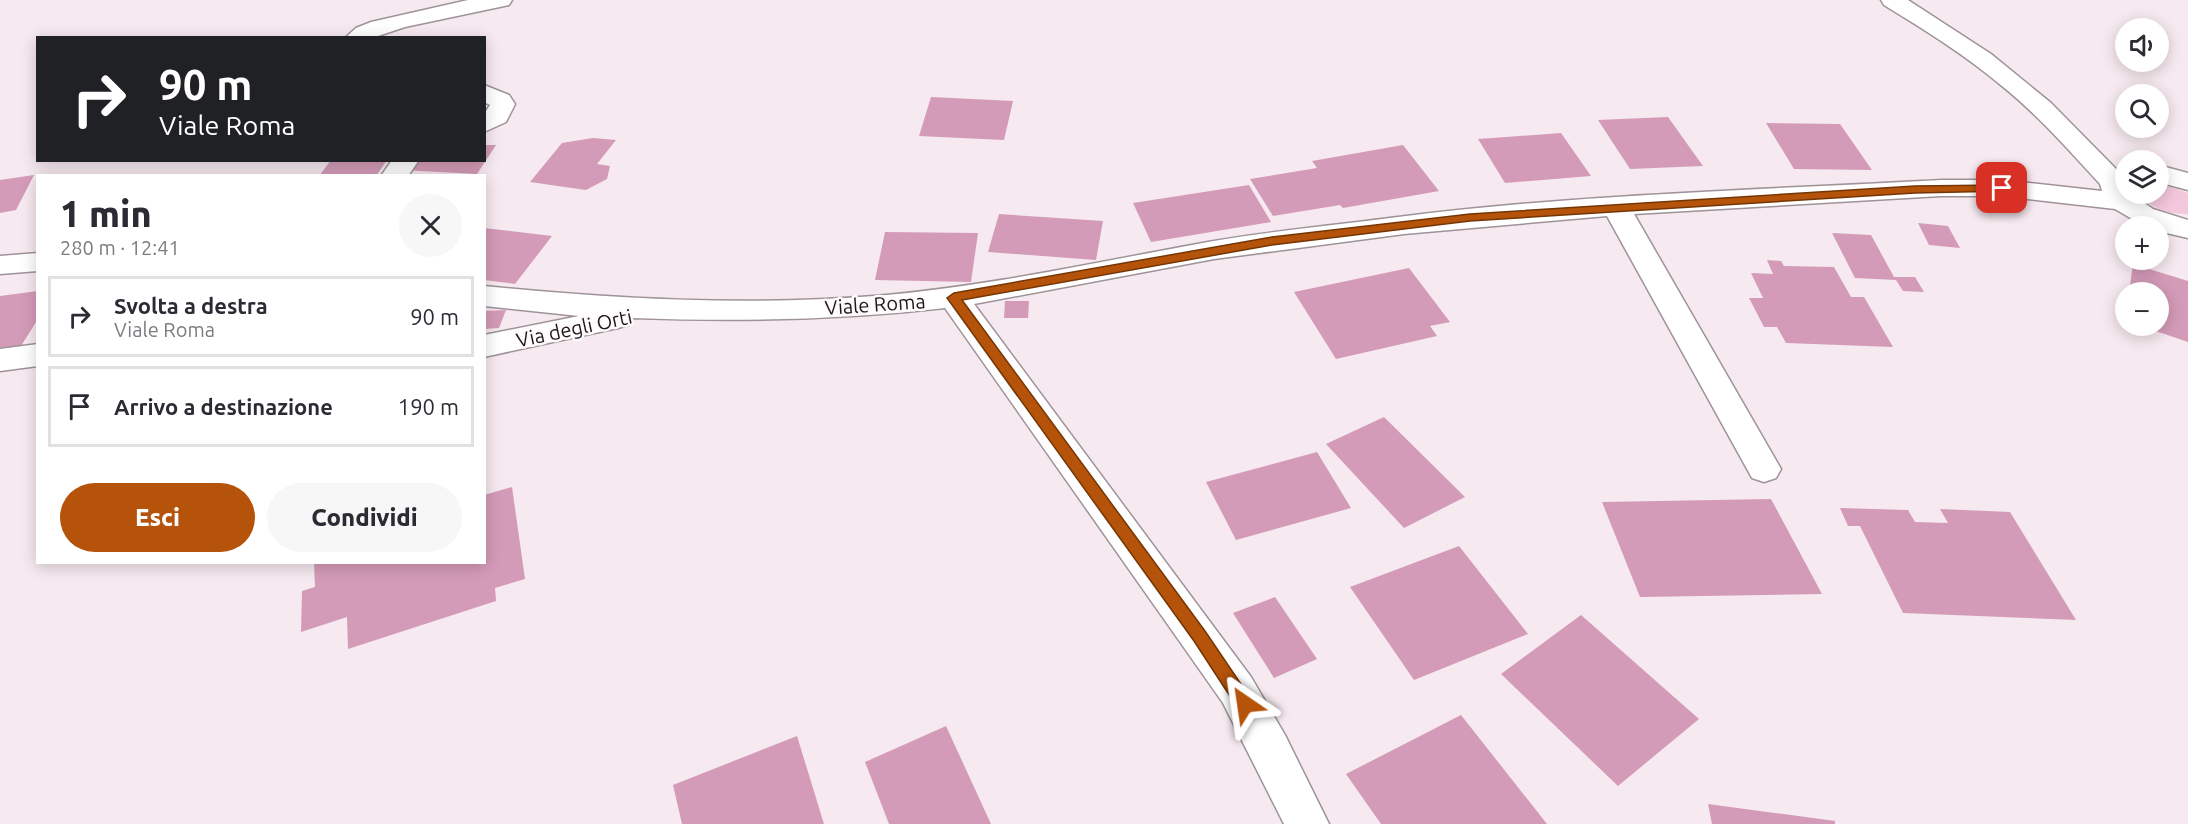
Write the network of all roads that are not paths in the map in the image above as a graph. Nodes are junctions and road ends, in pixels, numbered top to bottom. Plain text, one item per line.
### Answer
1 (501, 0) edge
2 (1892, 0) edge
3 (358, 36) edge
4 (486, 93) edge
5 (486, 123) edge
6 (2115, 180) edge
7 (2115, 185) edge
8 (2138, 204) edge
9 (1616, 207) junction
10 (2188, 229) edge
11 (36, 262) edge
12 (0, 265) edge
13 (486, 296) edge
14 (954, 298) junction
15 (663, 309) junction
16 (486, 346) edge
17 (36, 355) edge
18 (0, 360) edge
19 (1764, 469) dead end
20 (1307, 824) edge

1 - 3 street
2 - 6 street
4 - 5 street
7 - 9 street, Viale Roma
8 - 10 street
9 - 14 street, Viale Roma
9 - 19 street
11 - 12 street
13 - 15 street, Viale Roma
14 - 15 street, Viale Roma
14 - 20 street
15 - 16 street, Via degli Orti
17 - 18 street

